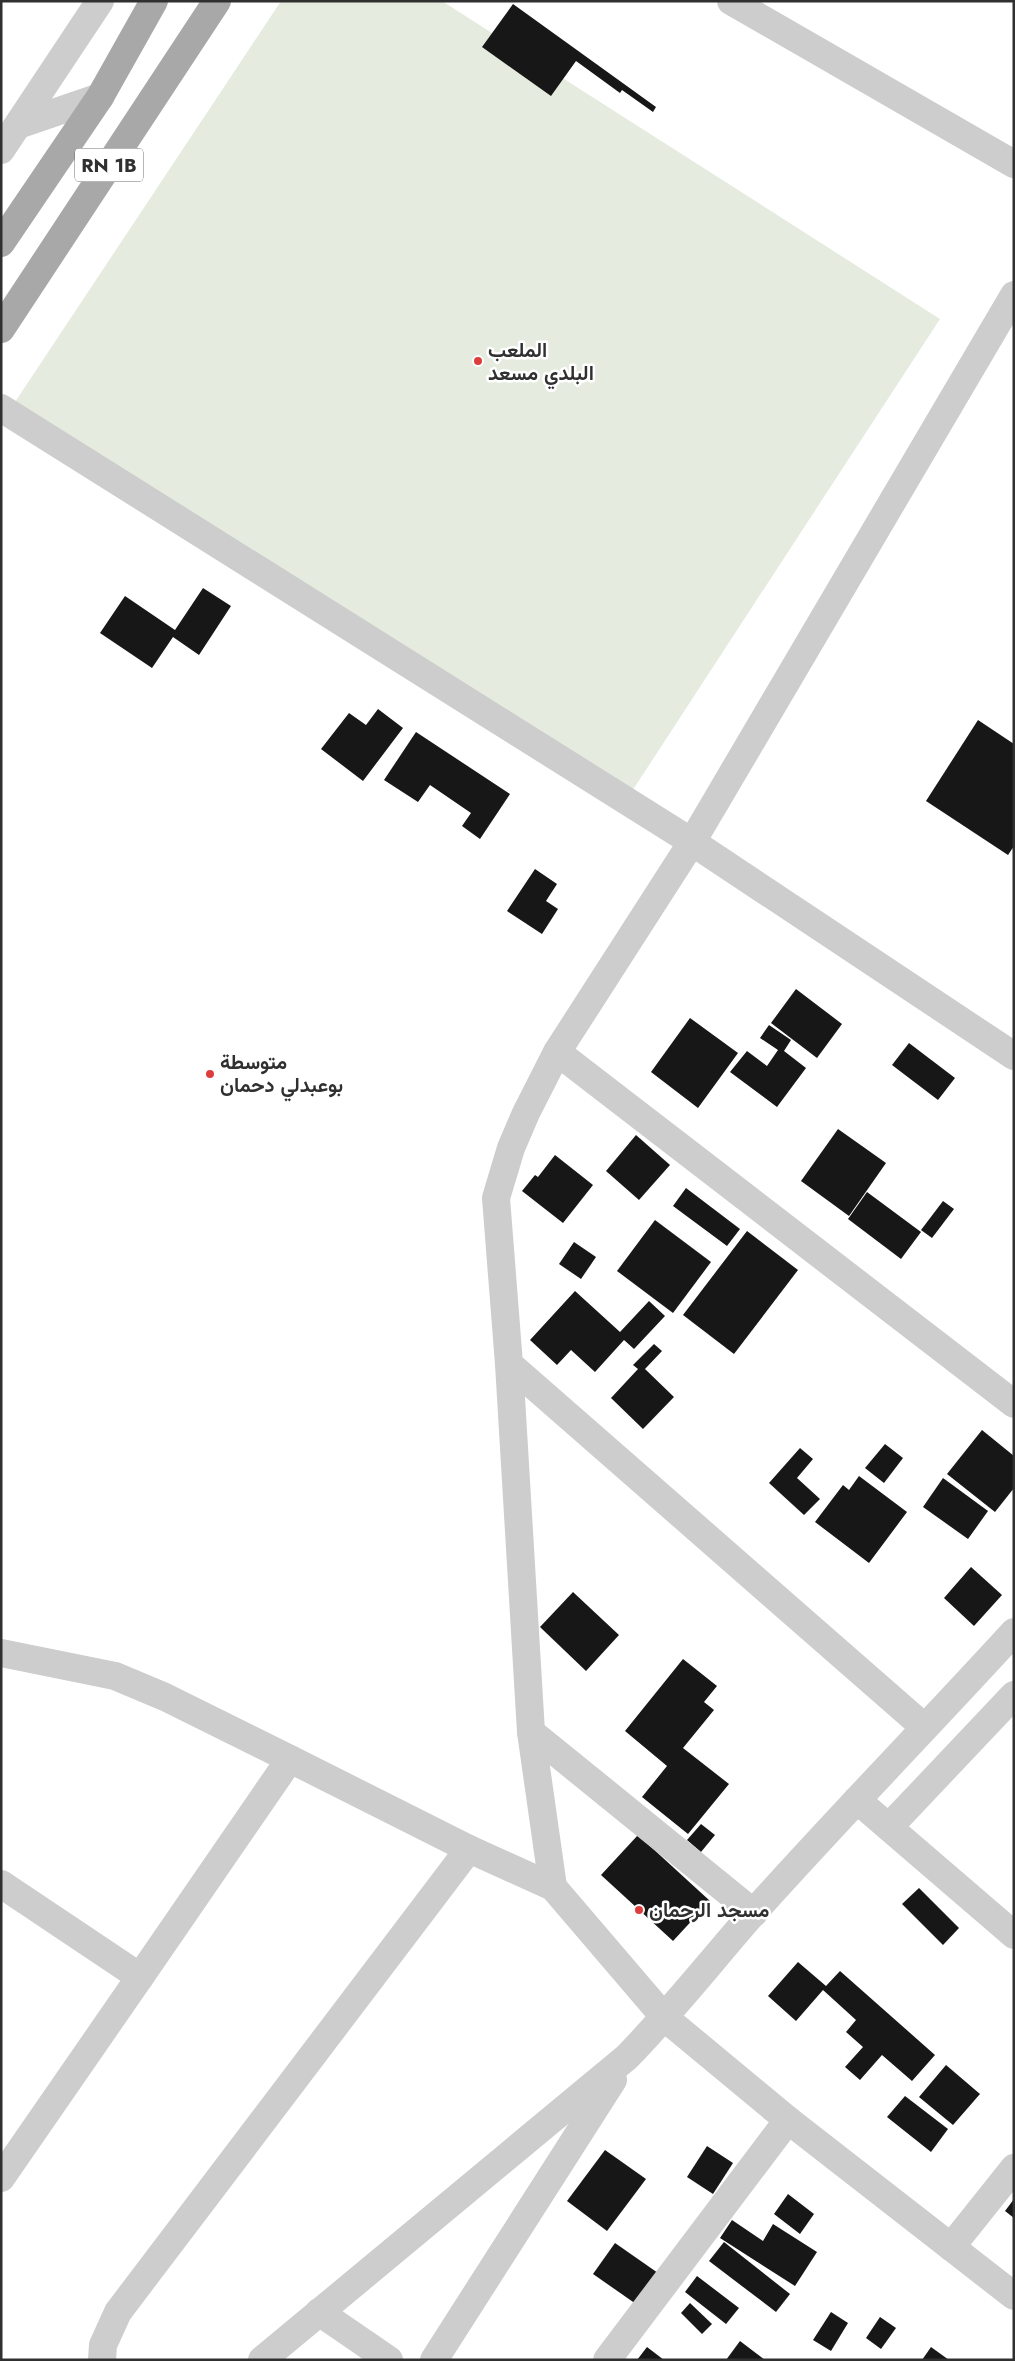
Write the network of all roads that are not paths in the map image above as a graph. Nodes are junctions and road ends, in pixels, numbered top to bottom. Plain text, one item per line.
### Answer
1 (100, 1) edge
2 (154, 1) edge
3 (217, 1) edge
4 (731, 1) edge
5 (100, 97) junction
6 (18, 125) junction
7 (1, 150) edge
8 (1014, 164) edge
9 (1, 243) edge
10 (1014, 295) edge
11 (1, 329) edge
12 (1, 408) edge
13 (692, 842) junction
14 (557, 1052) junction
15 (1014, 1056) edge
16 (510, 1364) junction
17 (1014, 1404) edge
18 (1014, 1632) edge
19 (1, 1653) edge
20 (971, 1679) junction
21 (1010, 1706) edge
22 (924, 1727) junction
23 (531, 1732) junction
24 (290, 1759) junction
25 (857, 1800) junction
26 (889, 1827) junction
27 (469, 1849) junction
28 (1, 1884) edge
29 (553, 1887) junction
30 (754, 1913) junction
31 (1014, 1936) edge
32 (140, 1978) junction
33 (665, 2018) junction
34 (627, 2057) junction
35 (788, 2120) junction
36 (1014, 2168) edge
37 (1, 2178) edge
38 (950, 2247) junction
39 (1014, 2296) edge
40 (319, 2312) junction
41 (102, 2360) edge
42 (262, 2360) edge
43 (389, 2360) edge
44 (434, 2360) edge
45 (607, 2360) edge

1 - 6 street
2 - 5 main road, RN 1B
3 - 11 main road, RN 1B
4 - 8 street
5 - 6 street
5 - 9 main road, RN 1B
6 - 7 street
10 - 13 street
12 - 13 street
13 - 14 street
13 - 15 street
14 - 16 street
14 - 17 street
16 - 22 street
16 - 23 street
18 - 20 street
19 - 24 street
20 - 21 street
20 - 22 street
21 - 26 street
22 - 25 street
23 - 29 street
23 - 30 street
24 - 27 street
24 - 32 street
25 - 26 street
25 - 30 street
26 - 31 street
27 - 29 street
27 - 41 street
28 - 32 street
29 - 33 street
30 - 33 street
32 - 37 street
33 - 34 street
33 - 35 street
34 - 40 street
34 - 44 street
35 - 38 street
35 - 45 street
36 - 38 street
38 - 39 street
40 - 42 street
40 - 43 street

